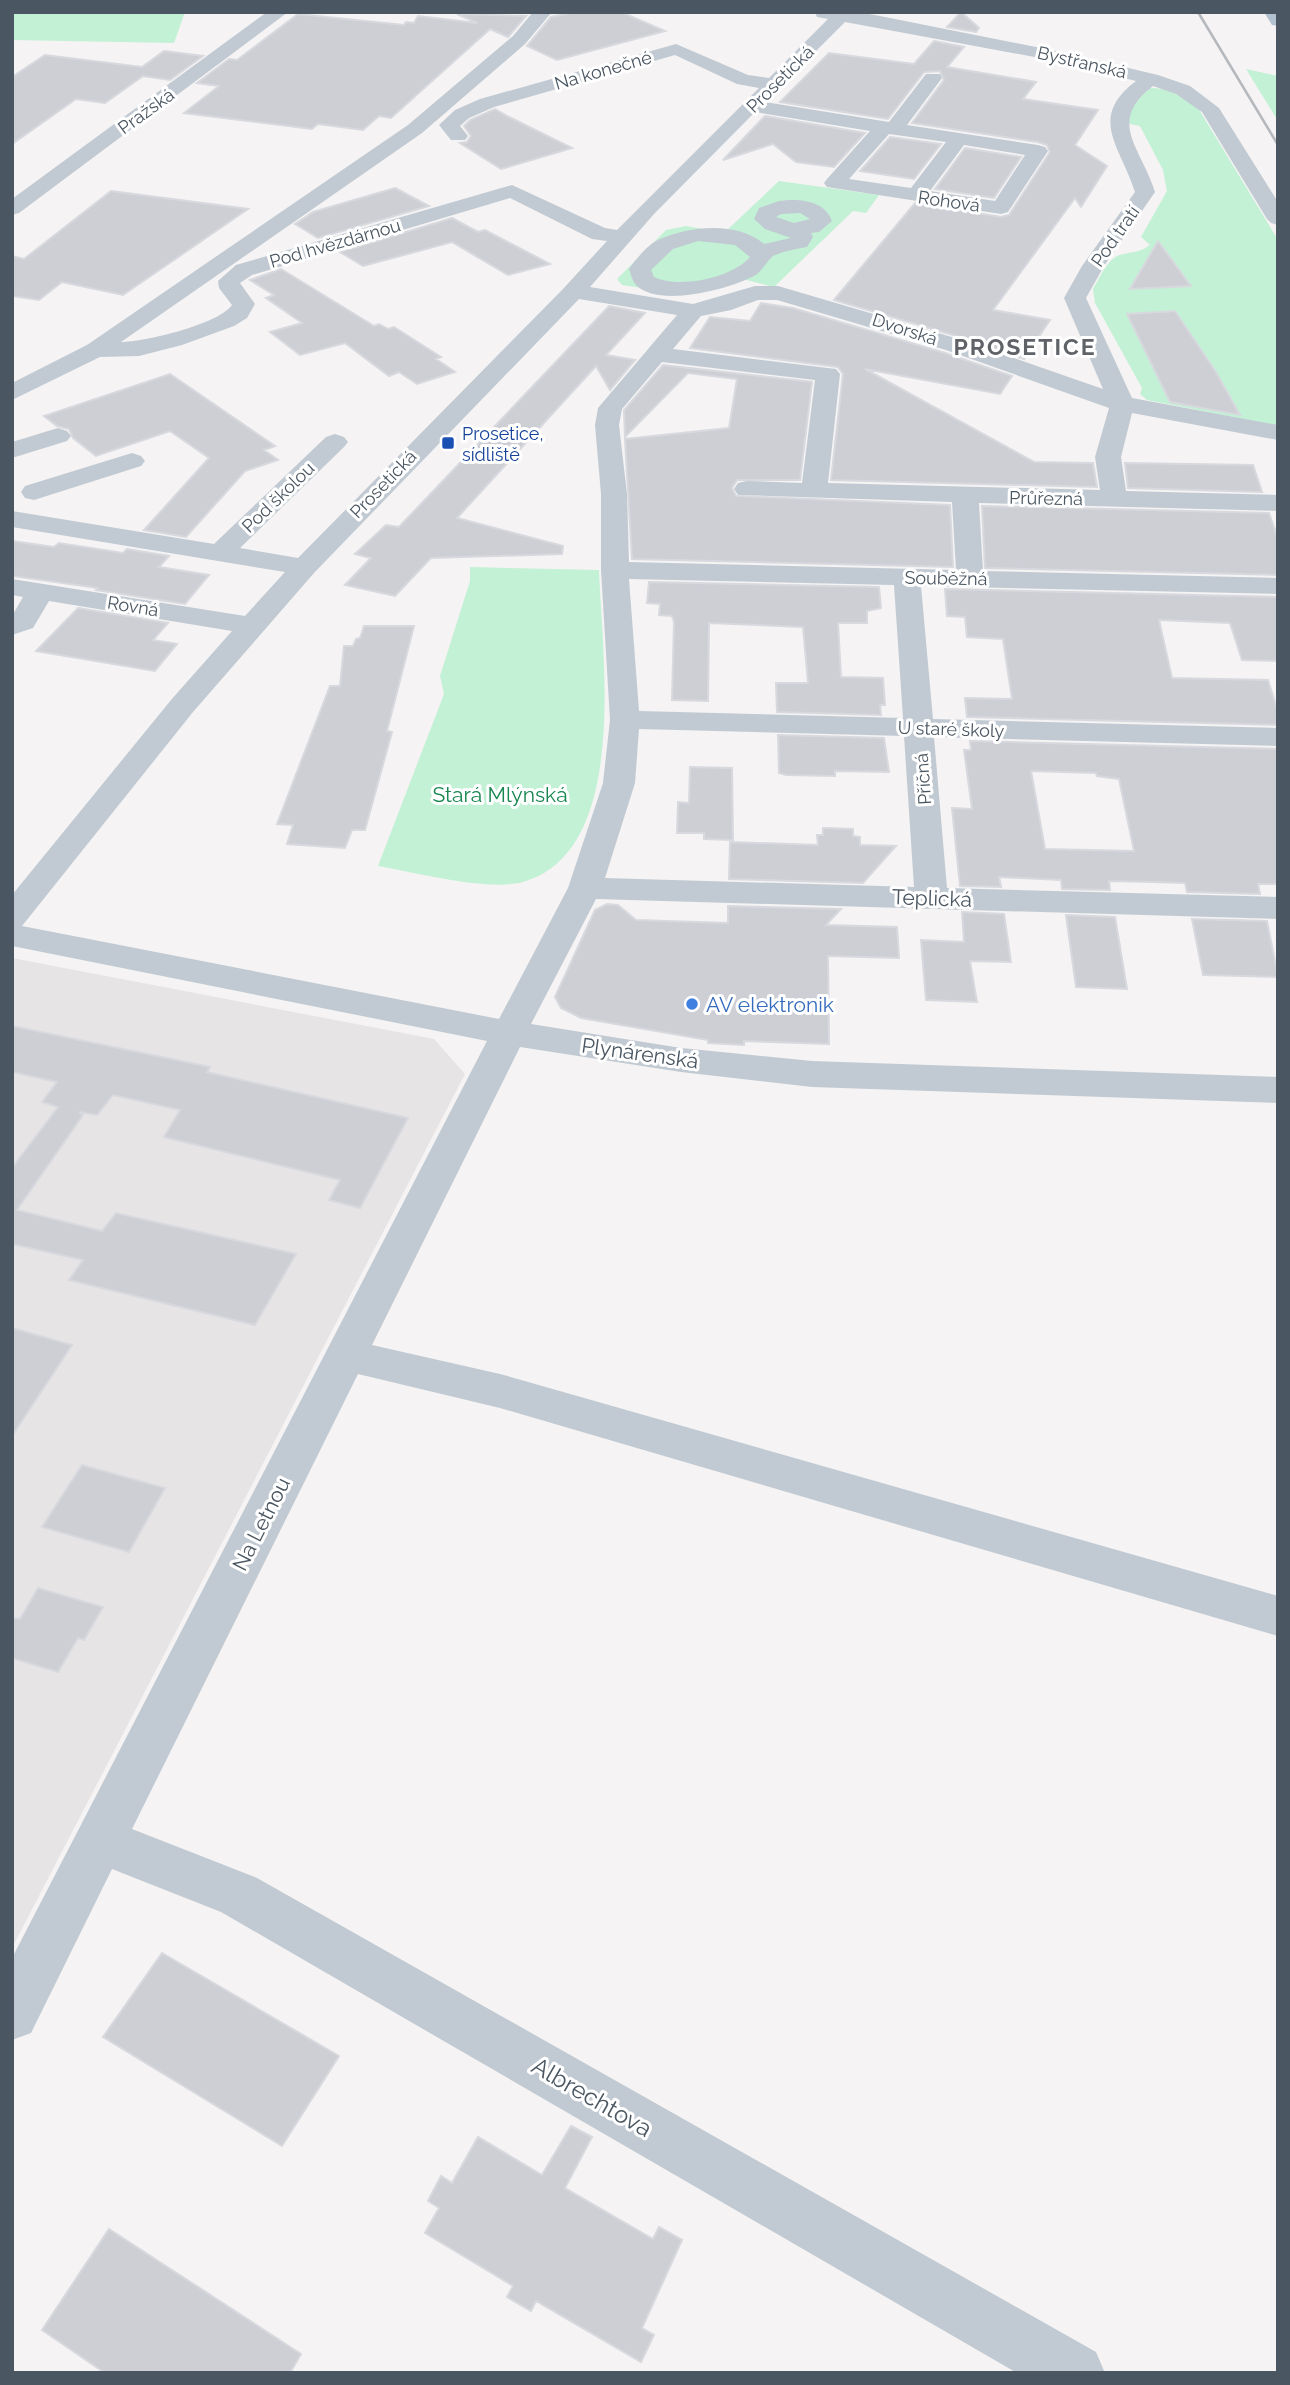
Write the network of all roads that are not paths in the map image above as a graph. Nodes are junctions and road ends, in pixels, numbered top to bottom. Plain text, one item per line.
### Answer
1 (279, 12) edge
2 (543, 12) edge
3 (1273, 12) edge
4 (838, 13) edge
5 (1278, 21) edge
6 (933, 78) dead end
7 (1151, 79) junction
8 (772, 84) junction
9 (751, 107) junction
10 (889, 127) junction
11 (458, 136) dead end
12 (959, 138) junction
13 (22, 194) edge
14 (916, 196) junction
15 (859, 208) dead end
16 (12, 209) edge
17 (776, 215) junction
18 (1278, 219) edge
19 (798, 230) junction
20 (666, 236) junction
21 (620, 237) junction
22 (750, 254) junction
23 (717, 260) dead end
24 (643, 264) junction
25 (573, 291) junction
26 (765, 292) junction
27 (699, 299) junction
28 (95, 350) junction
29 (658, 354) junction
30 (12, 393) edge
31 (1122, 404) junction
32 (1278, 433) edge
33 (58, 436) dead end
34 (335, 442) dead end
35 (12, 450) edge
36 (132, 461) dead end
37 (12, 472) edge
38 (747, 489) dead end
39 (814, 491) junction
40 (34, 492) junction
41 (965, 496) junction
42 (1114, 500) junction
43 (1278, 503) edge
44 (12, 517) edge
45 (222, 551) junction
46 (304, 567) junction
47 (615, 570) junction
48 (907, 577) junction
49 (970, 578) junction
50 (1278, 586) edge
51 (12, 587) edge
52 (41, 591) junction
53 (253, 626) junction
54 (12, 627) edge
55 (625, 720) junction
56 (919, 728) junction
57 (1278, 737) edge
58 (585, 888) junction
59 (931, 898) junction
60 (1278, 908) edge
61 (12, 918) edge
62 (12, 935) edge
63 (509, 1033) junction
64 (1278, 1090) edge
65 (346, 1355) junction
66 (1278, 1616) edge
67 (100, 1840) junction
68 (12, 2014) edge
69 (1075, 2373) edge

1 - 13 street, Pražská
2 - 28 street
3 - 5 main road
4 - 7 street, Bystřanská
4 - 8 street, Prosetická
6 - 10 street
7 - 18 street, Bystřanská
7 - 31 street, Pod tratí
8 - 9 street, Prosetická
8 - 11 street, Na konečné
9 - 10 street, Rohová
9 - 21 street, Prosetická
10 - 12 street, Rohová
10 - 14 street, Rohová
12 - 14 street
12 - 14 street, Rohová
13 - 16 street, Pražská
15 - 17 street
17 - 19 street
17 - 19 street
17 - 22 street
19 - 22 street
20 - 22 street
20 - 22 street
20 - 24 street
21 - 25 street, Prosetická
21 - 28 street, Pod hvězdárnou
22 - 23 street
22 - 26 street
22 - 27 street
24 - 27 street
24 - 27 street
25 - 27 street
25 - 46 street, Prosetická
26 - 27 street, Dvorská
26 - 31 street, Dvorská
27 - 29 street
28 - 30 street
29 - 39 street
29 - 47 street
31 - 32 street, Dvorská
31 - 42 street
33 - 35 street
34 - 45 street, Pod školou
36 - 40 street
37 - 40 street
38 - 39 street, Průřezná
39 - 41 street, Průřezná
40 - 44 street
41 - 42 street, Průřezná
41 - 49 street
42 - 43 street, Průřezná
44 - 45 street
45 - 46 street
46 - 53 street, Prosetická
47 - 48 street, Souběžná
47 - 55 street
48 - 49 street, Souběžná
48 - 56 street, Příčná
49 - 50 street, Souběžná
51 - 52 street, Rovná
52 - 53 street, Rovná
52 - 54 street
53 - 61 street, Prosetická
55 - 56 street, U staré školy
55 - 58 street
56 - 57 street, U staré školy
56 - 59 street, Příčná
58 - 59 street, Teplická
58 - 63 street
59 - 60 street, Teplická
62 - 63 street, Plynárenská
63 - 64 street, Plynárenská
63 - 65 street, Na Letnou
65 - 66 street
65 - 67 street, Na Letnou
67 - 68 street, Na Letnou
67 - 69 street, Albrechtova

